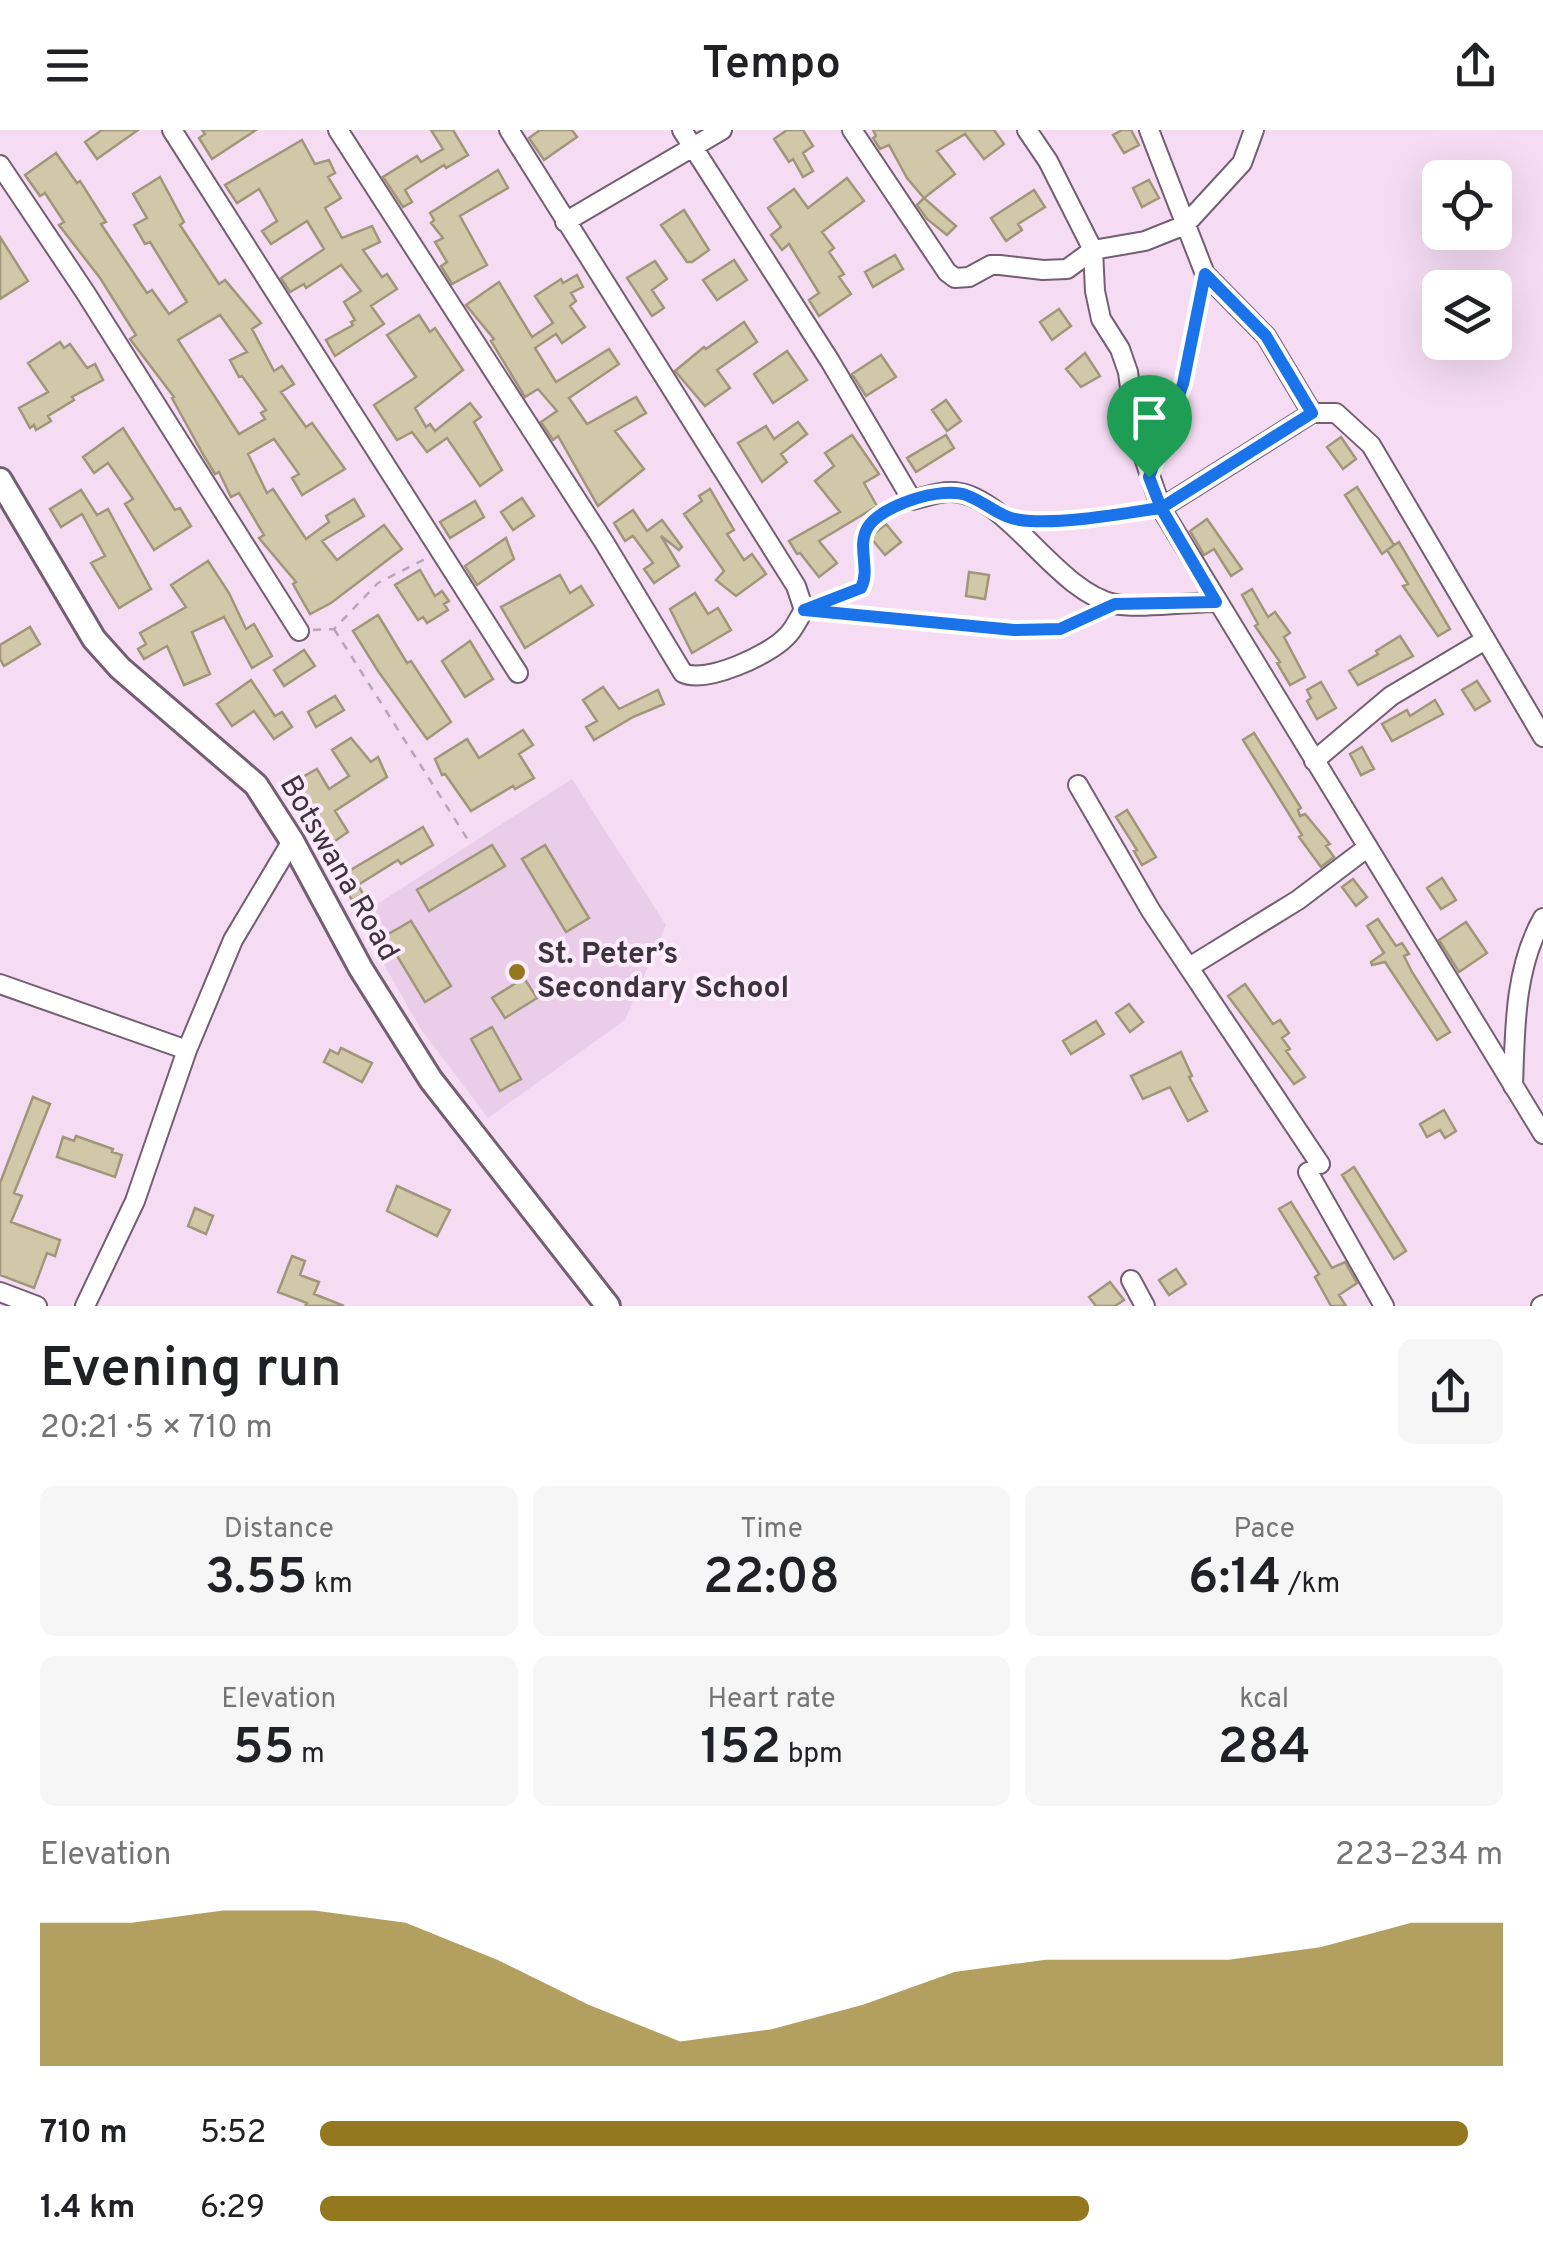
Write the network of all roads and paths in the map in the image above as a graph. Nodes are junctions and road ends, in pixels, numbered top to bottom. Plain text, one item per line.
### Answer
1 (172, 130) edge
2 (338, 130) edge
3 (509, 130) edge
4 (682, 130) edge
5 (722, 130) edge
6 (852, 130) edge
7 (1027, 130) edge
8 (1148, 130) edge
9 (1254, 130) edge
10 (694, 148) junction
11 (0, 165) edge
12 (566, 222) junction
13 (1186, 225) junction
14 (1093, 250) junction
15 (1205, 274) junction
16 (1312, 413) junction
17 (1149, 477) junction
18 (0, 480) edge
19 (912, 500) junction
20 (1161, 508) junction
21 (1010, 520) junction
22 (440, 552) junction
23 (1216, 602) junction
24 (1115, 604) junction
25 (804, 610) junction
26 (334, 629) junction
27 (299, 631) joint
28 (1485, 640) junction
29 (518, 673) dead end
30 (1543, 737) edge
31 (1314, 761) junction
32 (1078, 786) dead end
33 (292, 841) junction
34 (470, 843) dead end
35 (1368, 847) junction
36 (1543, 918) edge
37 (1190, 966) junction
38 (0, 984) edge
39 (188, 1050) junction
40 (1513, 1086) junction
41 (1543, 1134) edge
42 (1131, 1280) dead end
43 (0, 1292) edge
44 (37, 1306) edge
45 (85, 1306) edge
46 (608, 1306) edge
47 (1145, 1306) edge
48 (1384, 1306) edge

1 - 22 street
2 - 25 street
3 - 12 street
4 - 10 street
5 - 10 street
6 - 14 street
7 - 14 street
8 - 13 street
9 - 13 street
10 - 12 street
10 - 19 street
11 - 27 street
12 - 25 street
13 - 14 street
13 - 15 street
14 - 17 street
15 - 16 street
15 - 17 path
16 - 20 street
16 - 28 street
17 - 20 street
18 - 33 street, Botswana Road
19 - 21 street
19 - 25 path
20 - 21 path
20 - 23 street
21 - 24 street
22 - 26 path
22 - 29 street
23 - 24 street
23 - 31 street
24 - 25 path
26 - 27 path
26 - 34 path
28 - 30 street
28 - 31 street
31 - 35 street
32 - 37 street
33 - 39 street
33 - 46 street, Botswana Road
35 - 37 street
35 - 40 street
36 - 40 street
37 - 48 street
38 - 39 street
39 - 45 street
40 - 41 street
42 - 47 street
43 - 44 street

